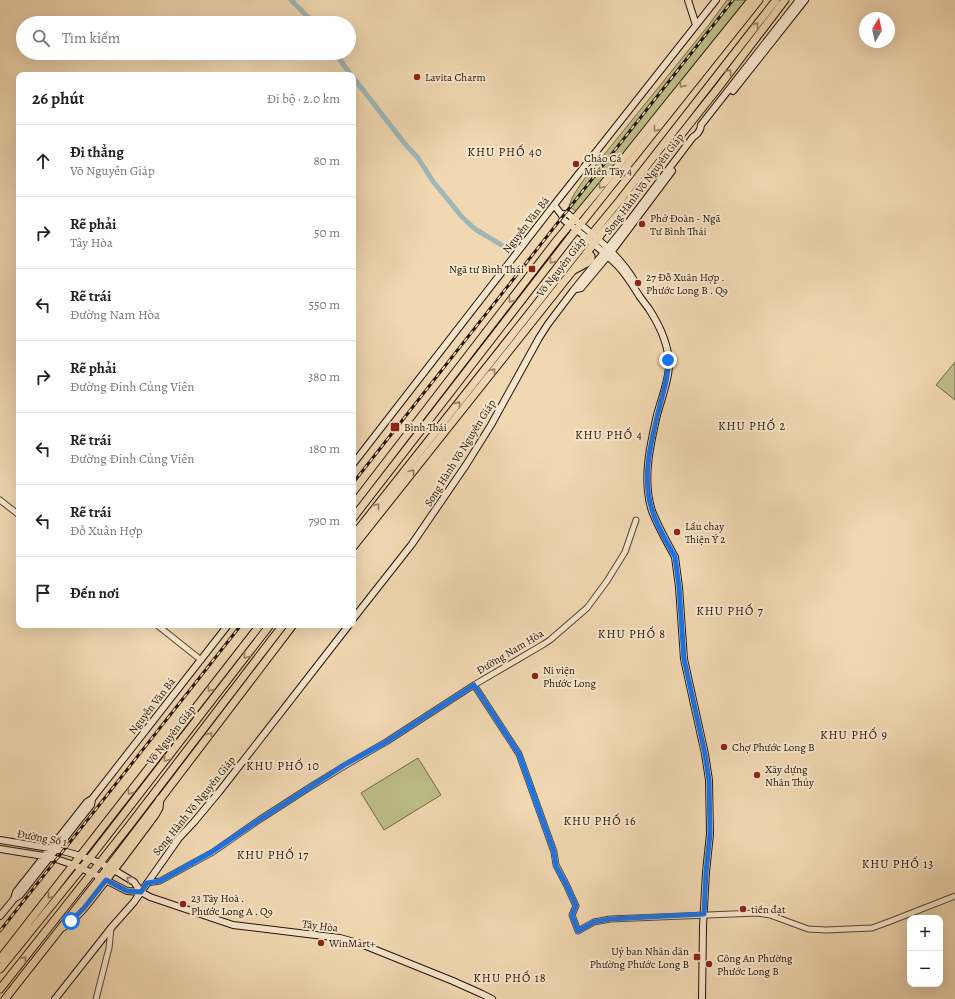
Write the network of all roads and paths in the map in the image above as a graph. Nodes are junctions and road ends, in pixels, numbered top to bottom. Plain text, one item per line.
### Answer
1 (688, 0) edge
2 (716, 0) edge
3 (751, 0) edge
4 (759, 0) edge
5 (776, 0) edge
6 (785, 0) edge
7 (799, 0) edge
8 (805, 0) edge
9 (696, 25) junction
10 (701, 129) junction
11 (696, 135) junction
12 (620, 200) junction
13 (554, 205) junction
14 (619, 213) junction
15 (572, 222) junction
16 (578, 227) junction
17 (593, 239) junction
18 (588, 252) junction
19 (608, 252) junction
20 (577, 254) junction
21 (356, 460) edge
22 (0, 500) edge
23 (356, 501) edge
24 (16, 513) edge
25 (356, 514) edge
26 (636, 520) dead end
27 (356, 532) edge
28 (356, 543) edge
29 (356, 615) edge
30 (161, 628) edge
31 (226, 628) edge
32 (258, 628) edge
33 (268, 628) edge
34 (281, 628) edge
35 (291, 628) edge
36 (346, 628) edge
37 (201, 660) junction
38 (474, 685) junction
39 (160, 799) junction
40 (137, 830) junction
41 (121, 837) junction
42 (0, 840) edge
43 (0, 849) edge
44 (53, 849) junction
45 (107, 854) junction
46 (47, 856) junction
47 (81, 856) junction
48 (89, 859) junction
49 (100, 863) junction
50 (74, 865) junction
51 (81, 868) junction
52 (111, 868) junction
53 (92, 873) junction
54 (104, 879) junction
55 (147, 883) junction
56 (141, 892) junction
57 (955, 896) edge
58 (704, 914) junction
59 (0, 916) edge
60 (111, 928) junction
61 (4, 960) edge
62 (0, 969) edge
63 (0, 989) edge
64 (5, 999) edge
65 (55, 999) edge
66 (96, 999) edge
67 (492, 999) edge
68 (702, 999) edge

1 - 9 main road
2 - 9 main road, Nguyễn Văn Bá
3 -> 15 main road, Võ Nguyên Giáp
4 -> 16 main road, Võ Nguyên Giáp
12 -> 5 main road, Võ Nguyên Giáp
14 -> 6 main road, Võ Nguyên Giáp
7 - 10 main road, Song Hành Võ Nguyên Giáp
8 - 10 main road, Song Hành Võ Nguyên Giáp
9 - 13 main road, Nguyễn Văn Bá
10 - 11 main road, Song Hành Võ Nguyên Giáp
11 - 19 main road, Song Hành Võ Nguyên Giáp
11 - 19 main road, Song Hành Võ Nguyên Giáp
12 - 14 main road
12 - 17 main road, Võ Nguyên Giáp
13 - 15 main road
13 - 21 main road, Nguyễn Văn Bá
14 - 17 main road, Võ Nguyên Giáp
15 - 16 main road
15 -> 23 main road, Võ Nguyên Giáp
16 - 17 main road
16 -> 25 main road, Võ Nguyên Giáp
17 - 18 main road, Võ Nguyên Giáp
17 - 19 main road
17 - 20 main road, Võ Nguyên Giáp
18 - 20 main road
28 -> 18 main road, Võ Nguyên Giáp
19 - 29 main road, Song Hành Võ Nguyên Giáp
19 - 58 main road
27 -> 20 main road, Võ Nguyên Giáp
22 - 24 street
26 - 38 street, Đường Nam Hòa
30 - 37 street
31 - 37 main road, Nguyễn Văn Bá
32 -> 47 main road, Võ Nguyên Giáp
33 -> 48 main road, Võ Nguyên Giáp
34 - 41 main road, Võ Nguyên Giáp
39 -> 35 main road
36 - 55 main road, Song Hành Võ Nguyên Giáp
37 - 44 main road, Nguyễn Văn Bá
38 - 55 street, Đường Nam Hòa
38 - 58 street
39 - 40 main road
39 - 52 main road
40 - 41 main road
40 - 52 main road
41 - 45 main road, Võ Nguyên Giáp
42 - 44 main road, Đường Số 1
43 - 46 main road, Đường Số 1
44 - 46 main road, Nguyễn Văn Bá
44 - 47 main road, Đường Số 1
45 - 49 main road, Võ Nguyên Giáp
45 - 52 main road
46 - 50 main road, Đường Số 1
46 - 59 main road, Nguyễn Văn Bá
47 - 48 main road, Đường Số 1
47 - 50 main road, Võ Nguyên Giáp
48 - 49 main road, Đường Số 1
48 - 51 main road, Võ Nguyên Giáp
49 - 52 main road, Tây Hòa
49 - 53 main road, Võ Nguyên Giáp
50 - 51 main road, Tây Hòa
50 -> 61 main road
51 - 53 main road, Tây Hòa
51 - 61 main road
52 - 54 main road
56 -> 52 main road, Tây Hòa
53 - 54 main road, Tây Hòa
63 -> 53 main road
54 - 56 main road, Tây Hòa
54 - 64 main road
55 - 56 main road, Song Hành Võ Nguyên Giáp
56 - 60 main road, Song Hành Võ Nguyên Giáp
56 - 67 main road, Tây Hòa
57 - 58 street
58 - 68 main road
60 - 65 main road, Song Hành Võ Nguyên Giáp
60 - 66 street
61 - 62 main road

